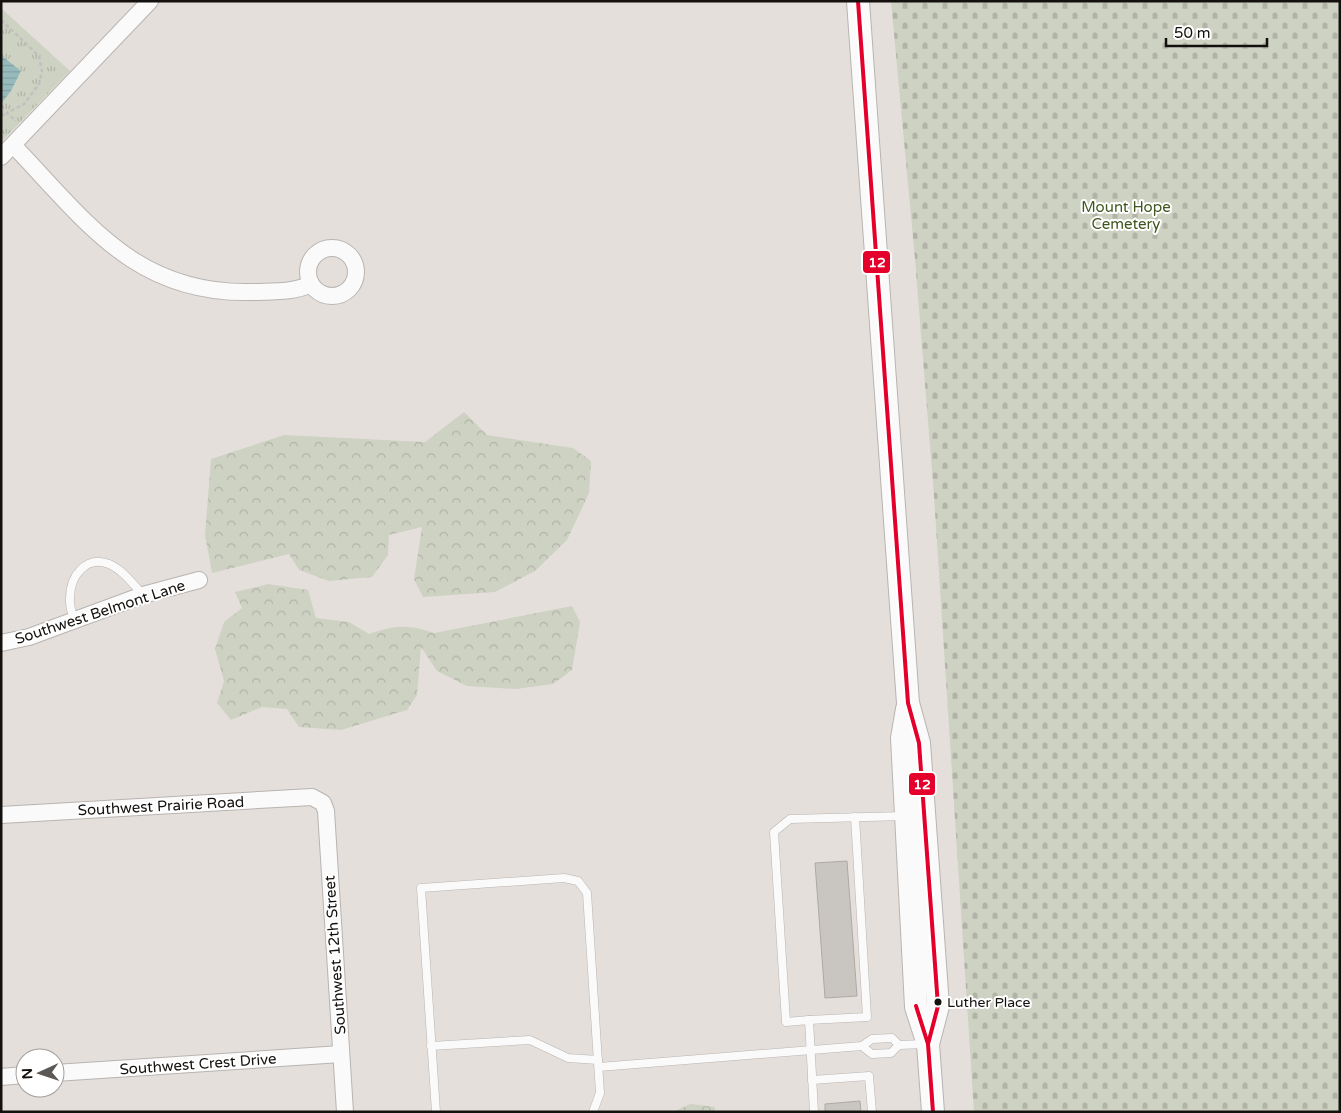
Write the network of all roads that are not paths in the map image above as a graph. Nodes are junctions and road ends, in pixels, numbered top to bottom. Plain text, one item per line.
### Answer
1 (150, 1) edge
2 (858, 1) edge
3 (13, 145) junction
4 (1, 157) edge
5 (311, 284) dead end
6 (199, 580) dead end
7 (143, 595) junction
8 (74, 620) junction
9 (1, 643) edge
10 (908, 703) junction
11 (320, 800) joint
12 (1, 815) edge
13 (905, 816) junction
14 (856, 817) junction
15 (809, 1020) junction
16 (928, 1044) junction
17 (899, 1045) junction
18 (431, 1046) junction
19 (862, 1046) junction
20 (810, 1051) junction
21 (341, 1054) junction
22 (599, 1064) junction
23 (65, 1072) edge
24 (15, 1076) edge
25 (1, 1077) edge
26 (812, 1080) junction
27 (345, 1112) edge
28 (436, 1112) edge
29 (593, 1112) edge
30 (814, 1112) edge
31 (872, 1112) edge
32 (933, 1112) edge

1 - 3 street
2 - 10 main road
3 - 4 street
3 - 5 street
6 - 7 street, Southwest Belmont Lane
7 - 8 street, Southwest Belmont Lane
7 - 8 lane
8 - 9 street, Southwest Belmont Lane
10 - 13 main road
10 - 16 main road
11 - 12 street, Southwest Prairie Road
11 - 21 street, Southwest 12th Street
13 - 14 lane
13 - 16 main road
14 - 15 lane
14 - 15 lane
15 - 20 lane
16 - 17 lane
16 - 32 main road
17 - 19 lane
17 - 19 lane
18 - 22 lane
18 - 22 lane
18 - 28 lane
19 - 20 lane
20 - 22 lane
20 - 26 lane
21 - 23 street, Southwest Crest Drive
21 - 27 street, Southwest 12th Street
22 - 29 lane
24 - 25 street
26 - 30 lane
26 - 31 lane

